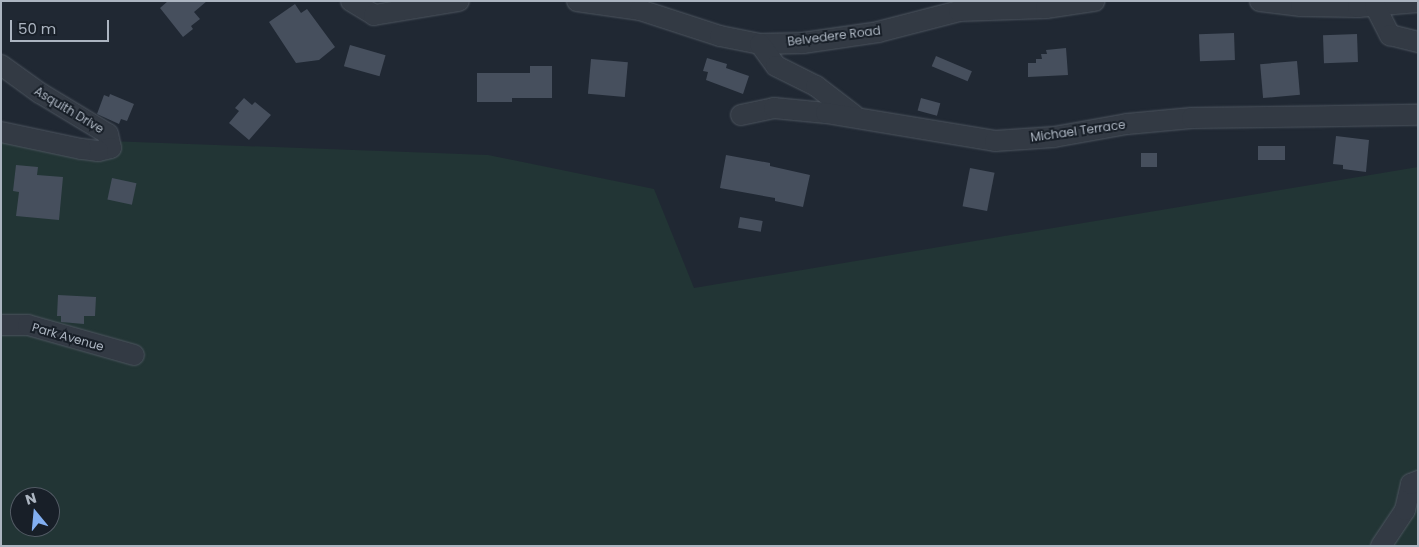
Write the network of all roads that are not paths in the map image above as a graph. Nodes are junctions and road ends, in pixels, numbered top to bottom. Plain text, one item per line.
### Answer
1 (351, 1) edge
2 (459, 1) edge
3 (577, 1) edge
4 (1094, 1) edge
5 (1260, 1) edge
6 (1418, 2) edge
7 (1375, 6) junction
8 (1418, 42) edge
9 (760, 44) junction
10 (1, 65) edge
11 (1418, 114) edge
12 (741, 116) dead end
13 (865, 120) junction
14 (1, 132) edge
15 (1, 325) edge
16 (134, 355) dead end
17 (1418, 481) edge
18 (1381, 546) edge

1 - 2 street
3 - 9 street, Belvedere Road
4 - 9 street, Belvedere Road
5 - 7 street
6 - 7 street
7 - 8 street
9 - 13 street
10 - 14 street, Asquith Drive
11 - 13 street, Michael Terrace
12 - 13 street, Michael Terrace
15 - 16 street, Park Avenue
17 - 18 street

